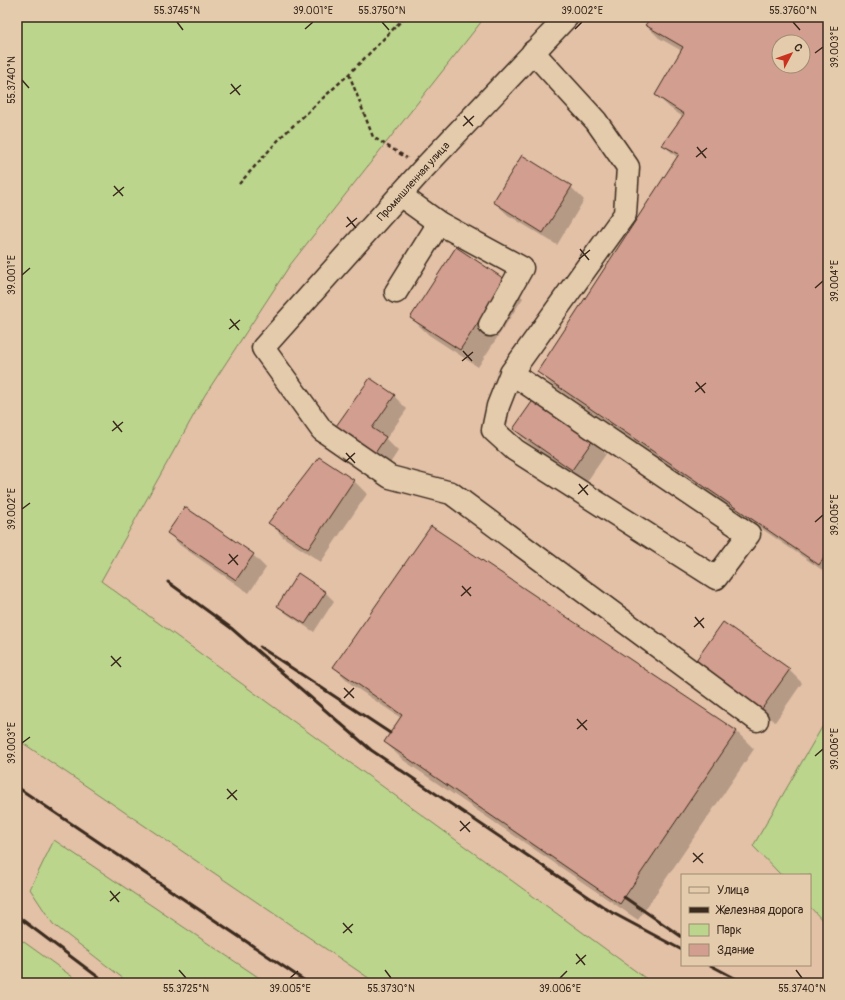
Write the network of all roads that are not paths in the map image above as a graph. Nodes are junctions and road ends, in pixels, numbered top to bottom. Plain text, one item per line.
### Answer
1 (567, 17) edge
2 (533, 52) junction
3 (400, 195) junction
4 (439, 223) junction
5 (396, 292) dead end
6 (490, 325) dead end
7 (511, 373) junction
8 (758, 720) dead end

1 - 2 street, Промышленная улица
2 - 3 street, Промышленная улица
2 - 7 street
3 - 4 street
3 - 8 street, Промышленная улица
4 - 5 street
4 - 6 street
7 - 7 street

